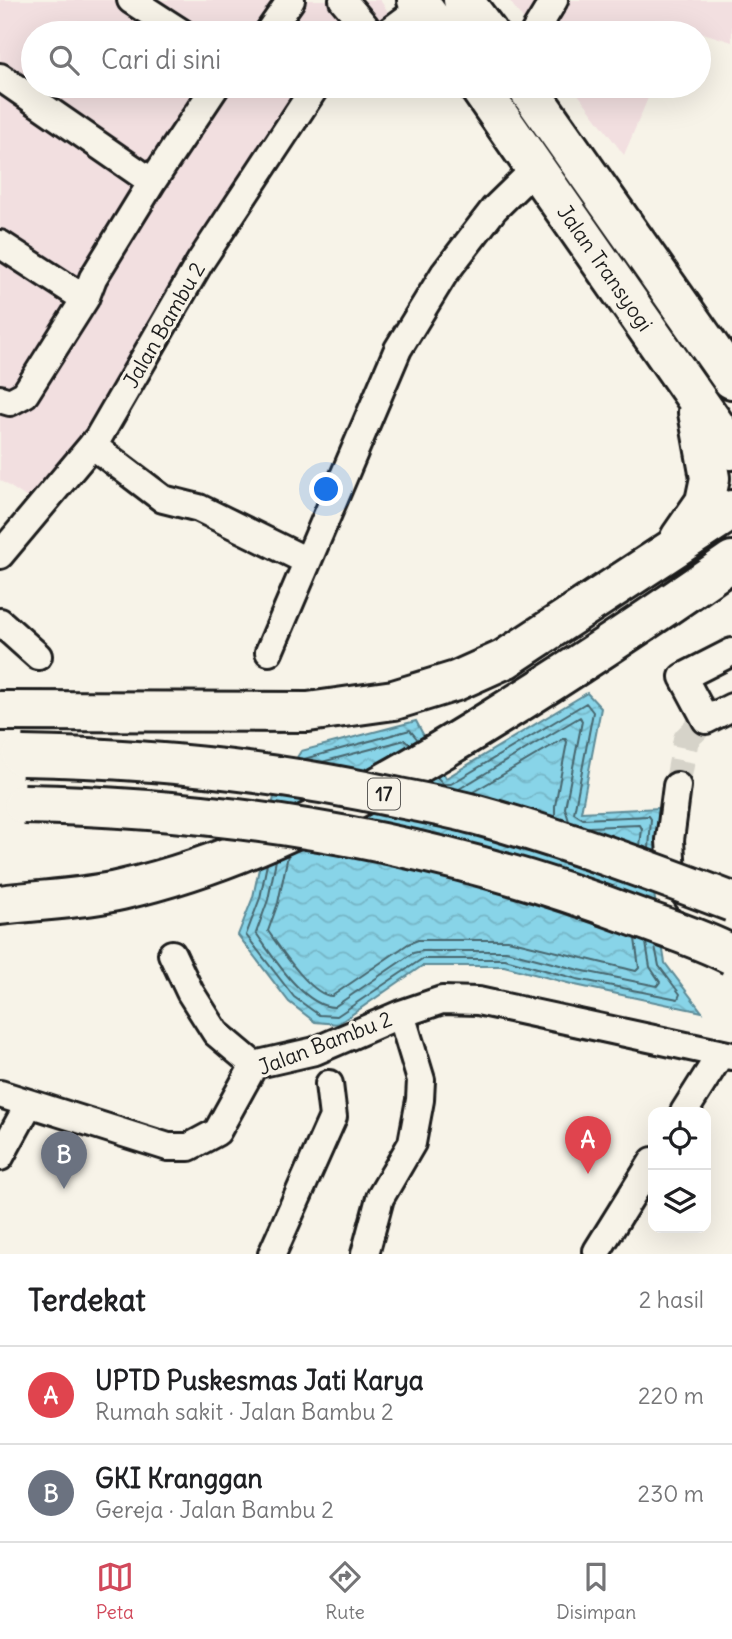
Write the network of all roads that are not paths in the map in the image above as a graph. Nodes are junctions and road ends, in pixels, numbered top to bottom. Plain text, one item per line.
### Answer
1 (131, 0) edge
2 (291, 0) edge
3 (344, 0) edge
4 (463, 0) edge
5 (554, 0) edge
6 (427, 13) edge
7 (163, 21) edge
8 (276, 21) edge
9 (366, 21) edge
10 (403, 21) edge
11 (479, 21) edge
12 (541, 21) edge
13 (0, 77) edge
14 (21, 92) edge
15 (30, 98) edge
16 (208, 98) edge
17 (308, 98) edge
18 (486, 98) edge
19 (534, 98) edge
20 (536, 168) junction
21 (152, 182) junction
22 (0, 244) edge
23 (85, 299) junction
24 (732, 379) edge
25 (0, 398) edge
26 (695, 399) junction
27 (92, 445) junction
28 (732, 450) edge
29 (732, 510) edge
30 (671, 551) junction
31 (0, 555) edge
32 (307, 561) junction
33 (722, 574) edge
34 (0, 622) edge
35 (269, 652) dead end
36 (732, 652) edge
37 (38, 656) dead end
38 (732, 706) edge
39 (0, 711) edge
40 (11, 756) edge
41 (677, 786) tunnel mouth
42 (12, 805) edge
43 (732, 902) edge
44 (0, 905) edge
45 (732, 930) edge
46 (172, 954) dead end
47 (732, 955) edge
48 (401, 1014) junction
49 (726, 1055) edge
50 (254, 1065) junction
51 (329, 1084) dead end
52 (0, 1094) edge
53 (29, 1104) junction
54 (688, 1107) edge
55 (0, 1157) edge
56 (648, 1169) edge
57 (597, 1251) dead end
58 (272, 1254) edge
59 (365, 1254) edge

1 - 7 street
2 - 8 street
3 - 9 street
4 - 11 highway
5 - 12 street
6 - 10 street
13 - 14 street
15 - 21 street
16 - 21 street
17 - 27 street, Jalan Bambu 2
18 - 20 highway, Jalan Transyogi
19 - 24 highway, Jalan Transyogi
20 - 26 highway, Jalan Transyogi
20 - 32 street
21 - 23 street
22 - 23 street
23 - 25 street
26 - 28 highway, Jalan Transyogi
26 - 30 highway
27 - 31 street, Jalan Bambu 2
27 - 32 street
29 - 30 highway
30 - 39 highway
32 - 35 street
33 - 44 highway, bridge
34 - 37 street
36 - 38 street
40 - 43 highway, 17, bridge
41 - 45 street
42 - 47 highway, 17, bridge
46 - 50 street
48 - 49 street, Jalan Bambu 2
48 - 50 street, Jalan Bambu 2
48 - 59 street
49 - 54 street
50 - 53 street, Jalan Bambu 2
51 - 58 street
52 - 53 street, Jalan Bambu 2
53 - 55 street
56 - 57 street

